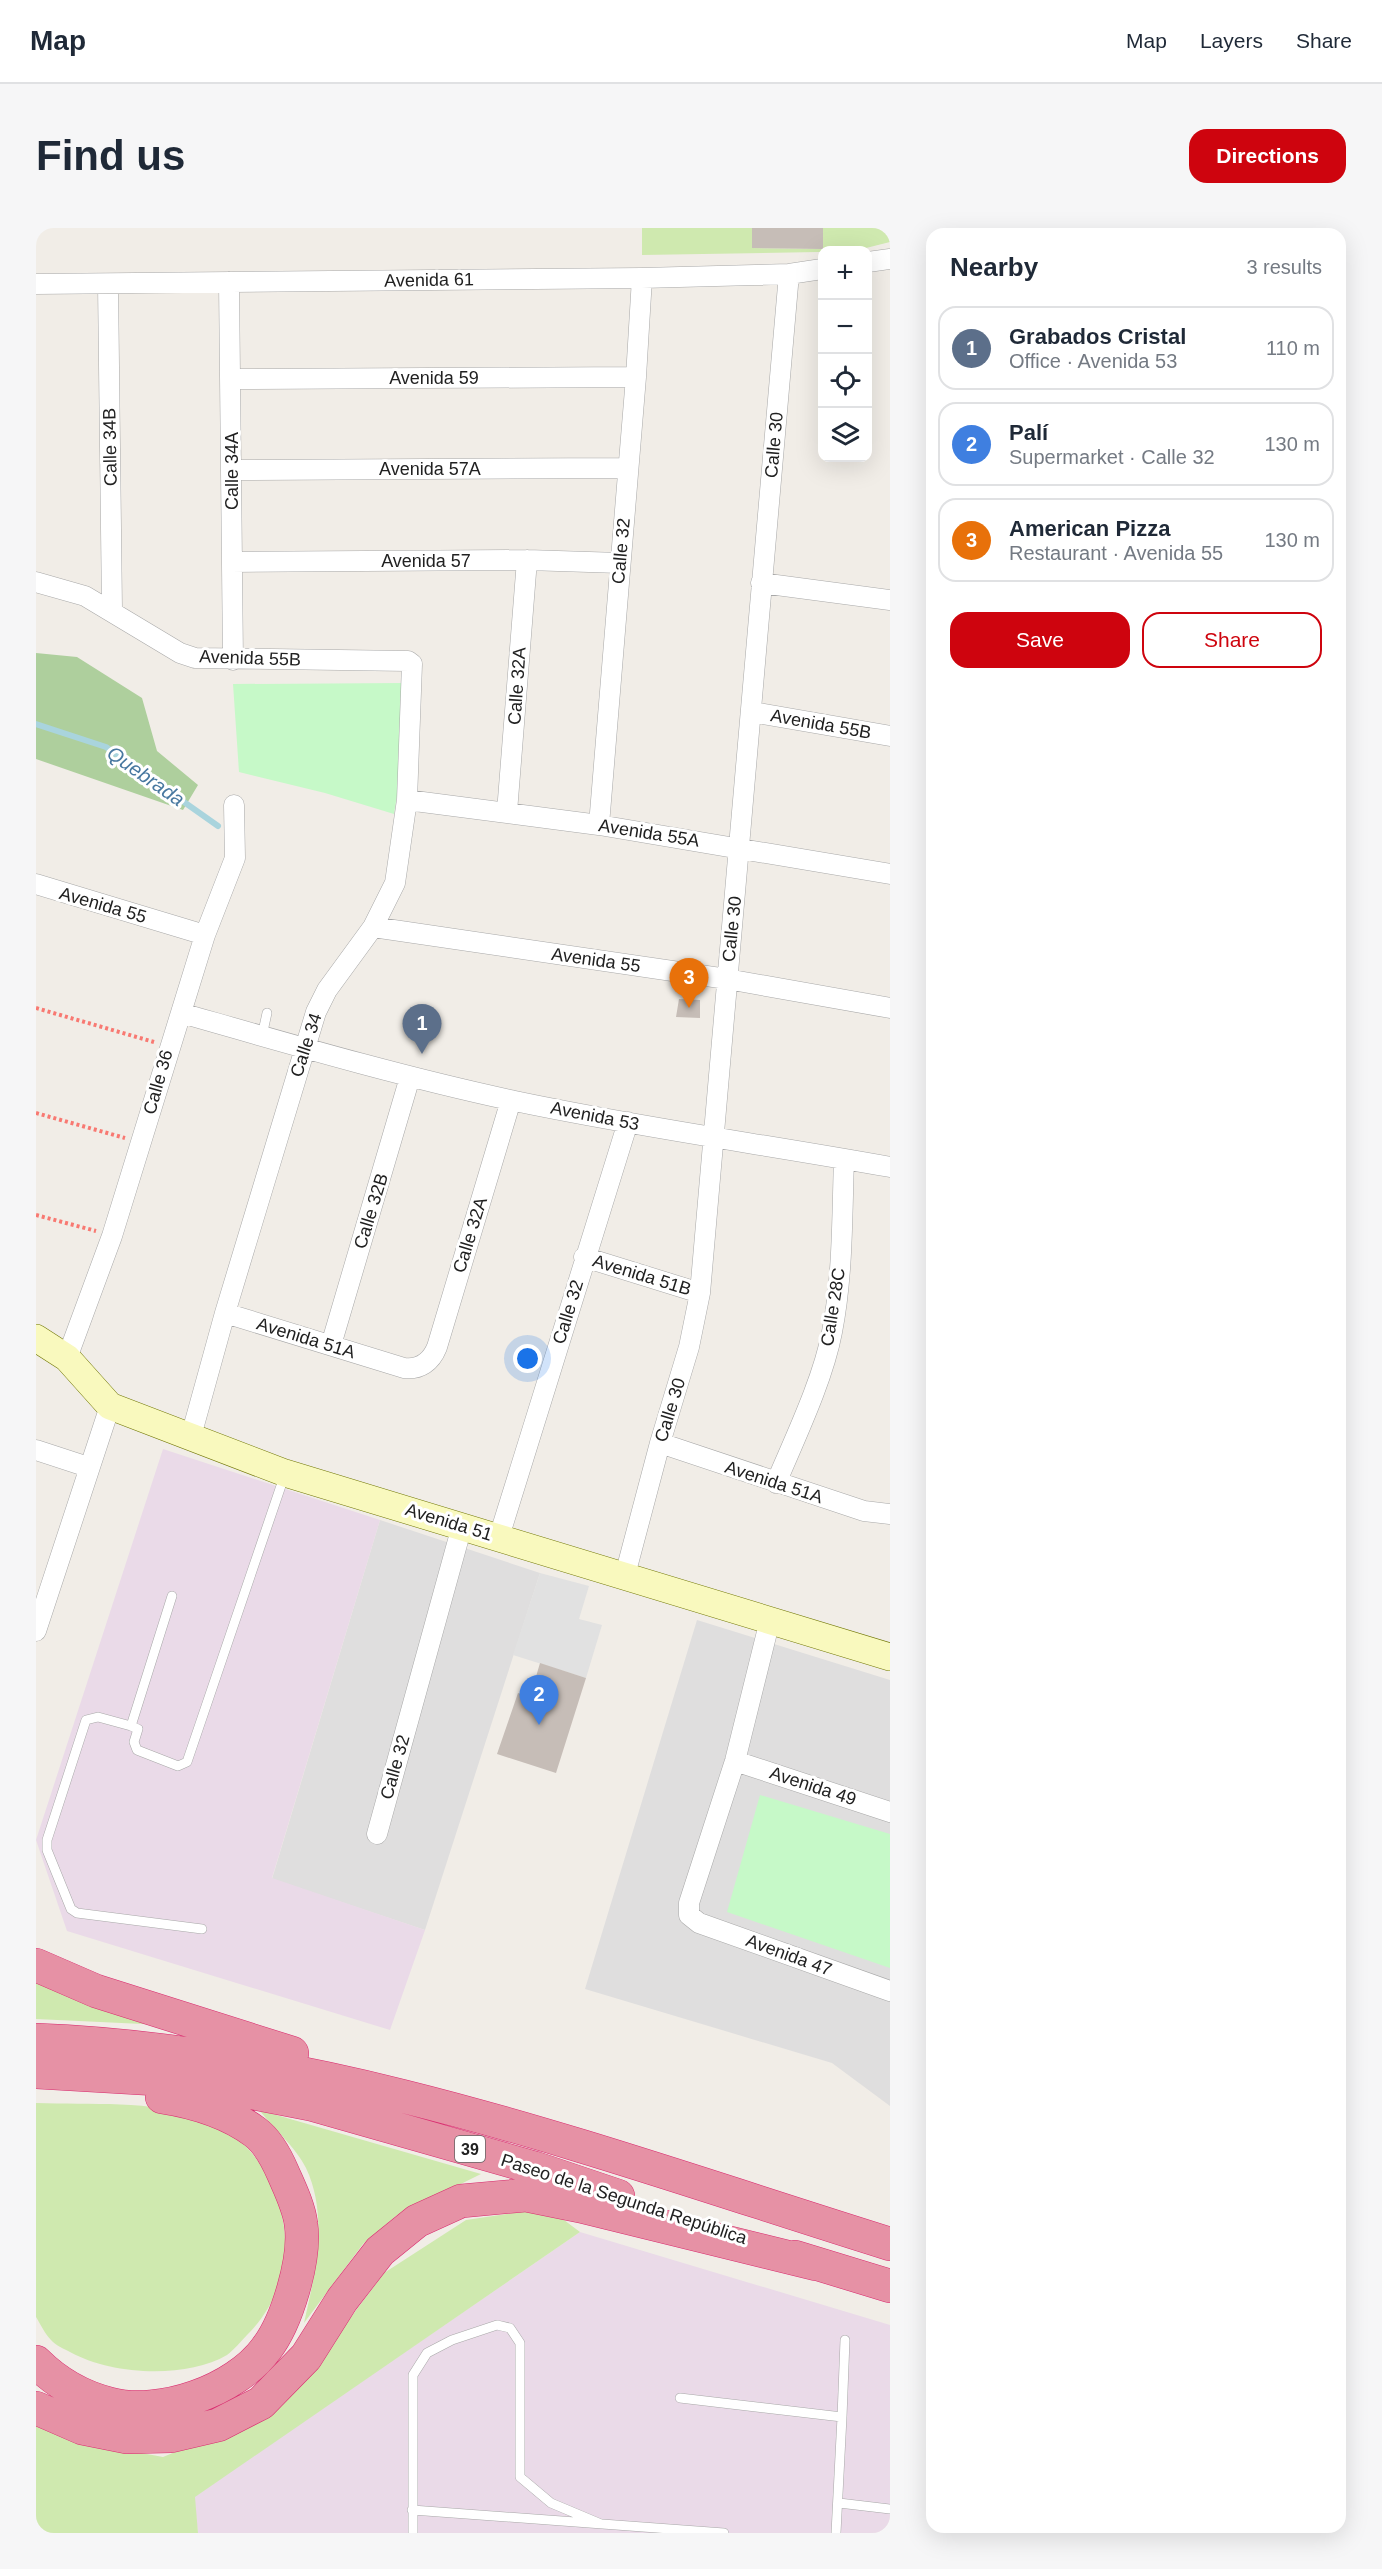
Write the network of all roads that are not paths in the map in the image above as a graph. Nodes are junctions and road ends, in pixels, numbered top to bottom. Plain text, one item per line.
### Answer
1 (890, 258) edge
2 (872, 261) edge
3 (818, 269) edge
4 (789, 273) junction
5 (642, 278) junction
6 (229, 282) junction
7 (36, 284) edge
8 (108, 284) junction
9 (636, 378) junction
10 (232, 379) junction
11 (628, 468) junction
12 (232, 470) junction
13 (527, 560) junction
14 (232, 562) junction
15 (620, 563) junction
16 (36, 582) edge
17 (761, 583) junction
18 (890, 600) edge
19 (112, 610) junction
20 (233, 660) junction
21 (411, 663) joint
22 (752, 712) junction
23 (890, 736) edge
24 (407, 800) junction
25 (234, 805) dead end
26 (507, 813) junction
27 (599, 825) junction
28 (740, 848) junction
29 (890, 874) edge
30 (36, 885) edge
31 (373, 927) junction
32 (205, 935) junction
33 (727, 979) junction
34 (890, 1008) edge
35 (181, 1013) junction
36 (267, 1013) dead end
37 (262, 1036) junction
38 (304, 1048) junction
39 (410, 1077) junction
40 (511, 1100) junction
41 (628, 1122) junction
42 (713, 1139) junction
43 (844, 1159) junction
44 (890, 1167) edge
45 (584, 1257) junction
46 (700, 1293) junction
47 (225, 1312) junction
48 (36, 1338) edge
49 (331, 1345) junction
50 (67, 1358) junction
51 (423, 1365) joint
52 (110, 1406) junction
53 (191, 1436) junction
54 (660, 1443) junction
55 (36, 1450) edge
56 (88, 1467) junction
57 (285, 1473) junction
58 (776, 1483) junction
59 (890, 1514) edge
60 (462, 1526) junction
61 (499, 1537) junction
62 (625, 1575) junction
63 (172, 1596) dead end
64 (771, 1620) junction
65 (36, 1631) edge
66 (890, 1657) edge
67 (131, 1726) junction
68 (735, 1761) junction
69 (890, 1812) edge
70 (376, 1834) dead end
71 (202, 1929) dead end
72 (36, 1965) edge
73 (890, 1991) edge
74 (36, 2040) edge
75 (36, 2074) edge
76 (470, 2113) junction
77 (890, 2244) edge
78 (816, 2264) junction
79 (890, 2286) edge
80 (845, 2340) dead end
81 (36, 2362) edge
82 (680, 2398) dead end
83 (36, 2408) edge
84 (842, 2417) junction
85 (839, 2503) junction
86 (890, 2509) edge
87 (412, 2510) junction
88 (601, 2524) junction
89 (412, 2533) edge
90 (724, 2533) edge
91 (836, 2533) edge

1 - 2 street
3 - 4 street, Avenida 61
4 - 5 street, Avenida 61
4 - 17 street, Calle 30
5 - 6 street, Avenida 61
5 - 9 street, Calle 32
6 - 8 street, Avenida 61
6 - 10 street, Calle 34A
7 - 8 street, Avenida 61
8 - 19 street, Calle 34B
9 - 10 street, Avenida 59
9 - 11 street, Calle 32
10 - 12 street, Calle 34A
11 - 12 street, Avenida 57A
11 - 15 street, Calle 32
12 - 14 street, Calle 34A
13 - 14 street, Avenida 57
13 - 15 street, Avenida 57
13 - 26 street, Calle 32A
14 - 20 street, Calle 34A
15 - 27 street, Calle 32
16 - 19 street, Avenida 55B
17 - 18 street
17 - 22 street, Calle 30
19 - 20 street, Avenida 55B
20 - 21 street, Avenida 55B
21 - 24 street, Calle 34
22 - 23 street, Avenida 55B
22 - 28 street, Calle 30
24 - 26 street, Avenida 55A
24 - 31 street, Calle 34
25 - 32 street, Calle 36
26 - 27 street, Avenida 55A
27 - 28 street, Avenida 55A
28 - 29 street, Avenida 55A
28 - 33 street, Calle 30
30 - 32 street, Avenida 55
31 - 33 street, Avenida 55
31 - 38 street, Calle 34
32 - 35 street, Calle 36
33 - 34 street, Avenida 55
33 - 42 street, Calle 30
35 - 37 street, Avenida 53
35 - 50 street, Calle 36
36 - 37 lane
37 - 38 street, Avenida 53
38 - 39 street, Avenida 53
38 - 47 street, Calle 34
39 - 40 street, Avenida 53
39 - 49 street, Calle 32B
40 - 41 street, Avenida 53
40 - 51 street, Calle 32A
41 - 42 street, Avenida 53
41 - 45 street, Calle 32
42 - 43 street, Avenida 53
42 - 46 street, Calle 30
43 - 44 street, Avenida 53
43 - 58 street, Calle 28C
45 - 46 street, Avenida 51B
45 - 61 street, Calle 32
46 - 54 street, Calle 30
47 - 49 street, Avenida 51A
47 - 53 street, Calle 34
48 - 50 street, Avenida 51
49 - 51 street, Avenida 51A
50 - 52 street, Avenida 51
52 - 53 street, Avenida 51
52 - 56 street
53 - 57 street, Avenida 51
54 - 58 street, Avenida 51A
54 - 62 street, Calle 30
55 - 56 street
56 - 65 street
57 - 60 street, Avenida 51
57 - 67 lane
58 - 59 street, Avenida 51A
60 - 61 street, Avenida 51
60 - 70 street, Calle 32
61 - 62 street, Avenida 51
62 - 64 street, Avenida 51
63 - 67 lane
64 - 66 street, Avenida 51
64 - 68 street
67 - 71 lane
68 - 69 street, Avenida 49
68 - 73 street, Avenida 47
72 - 76 highway
74 - 76 highway, Paseo de la Segunda República / 39
75 - 78 highway, Paseo de la Segunda República / 39
75 - 81 highway
76 - 77 highway, Paseo de la Segunda República / 39
78 - 79 highway, Paseo de la Segunda República / 39
78 - 83 highway
80 - 84 lane
82 - 84 lane
84 - 85 lane
85 - 86 lane
85 - 91 lane
87 - 88 lane
87 - 88 lane
87 - 89 lane
88 - 90 lane

